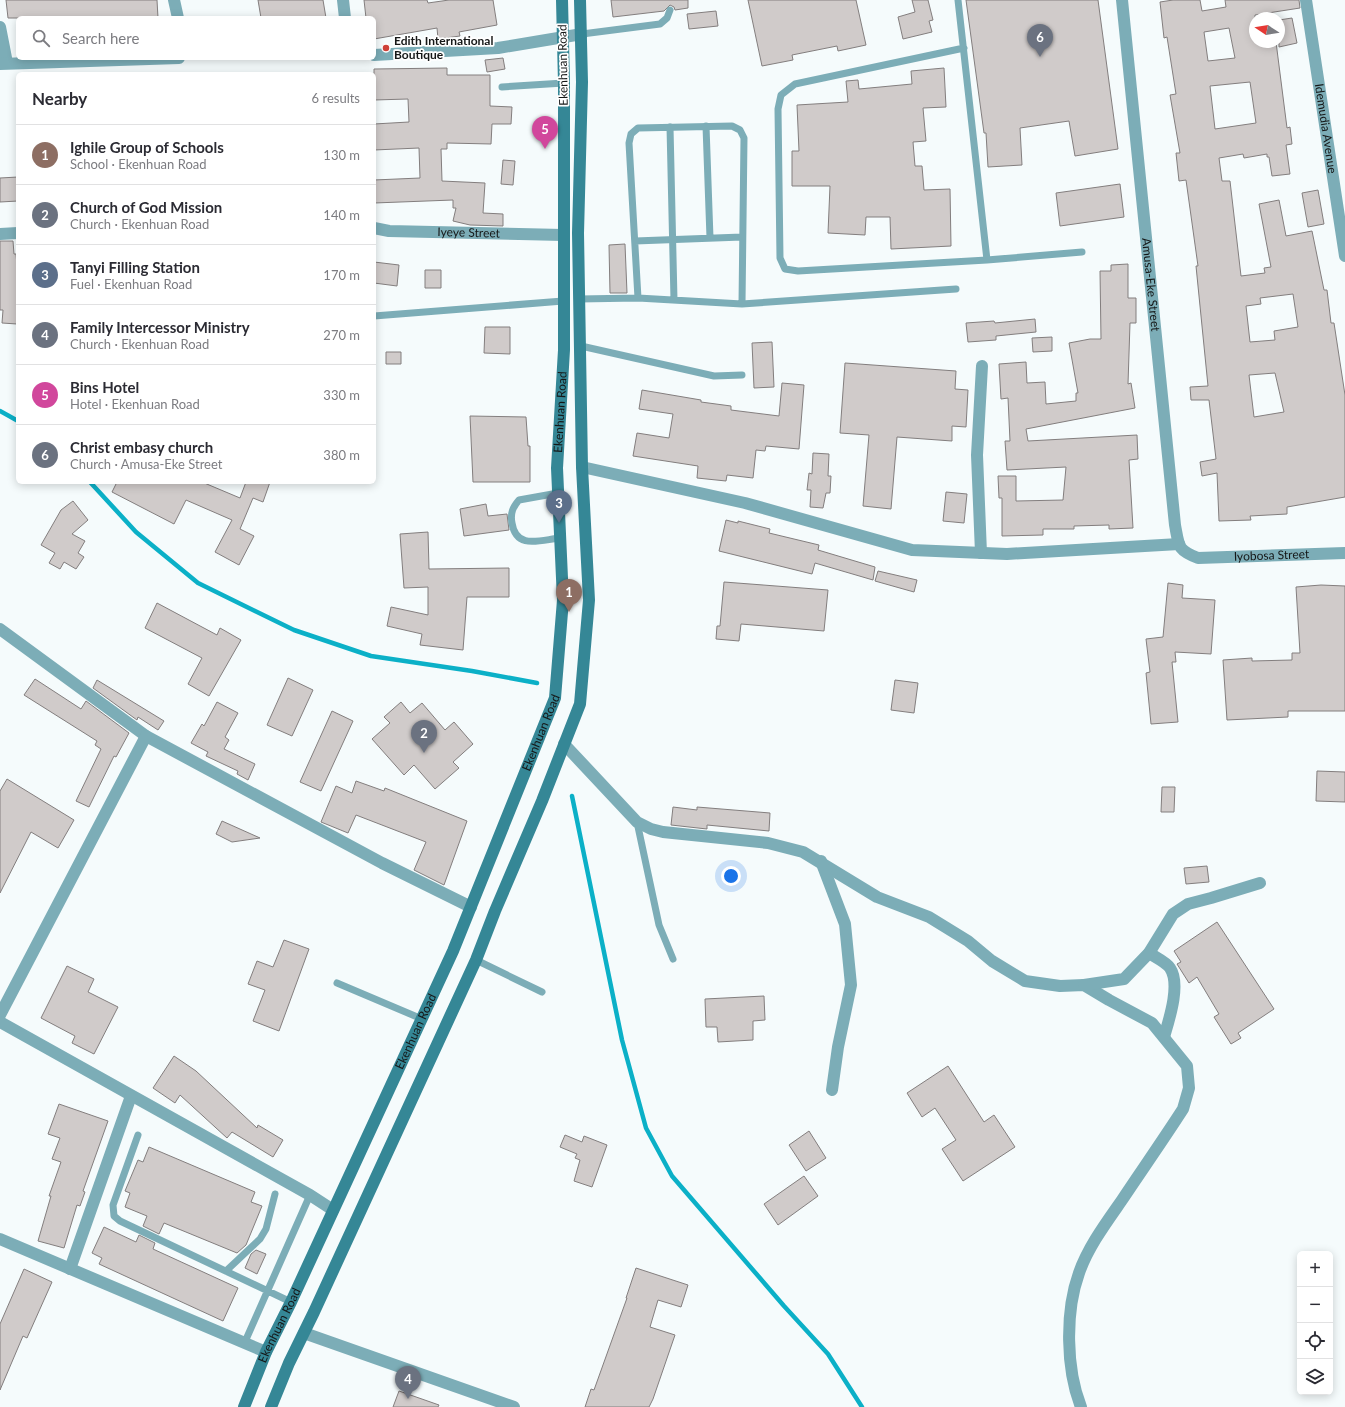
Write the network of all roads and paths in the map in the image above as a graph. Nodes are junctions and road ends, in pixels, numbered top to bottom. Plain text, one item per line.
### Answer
1 (174, 0) edge
2 (343, 0) edge
3 (562, 0) edge
4 (580, 0) edge
5 (958, 0) edge
6 (1122, 0) edge
7 (1306, 0) edge
8 (670, 10) dead end
9 (178, 16) edge
10 (345, 16) edge
11 (0, 32) edge
12 (582, 34) junction
13 (563, 37) junction
14 (964, 48) junction
15 (376, 55) edge
16 (120, 60) edge
17 (3, 64) edge
18 (564, 83) junction
19 (502, 86) dead end
20 (706, 126) junction
21 (670, 127) junction
22 (376, 228) edge
23 (16, 233) edge
24 (0, 234) edge
25 (563, 235) junction
26 (742, 237) junction
27 (710, 238) junction
28 (672, 240) junction
29 (635, 241) junction
30 (1082, 252) dead end
31 (1345, 256) edge
32 (987, 260) junction
33 (956, 289) dead end
34 (638, 298) junction
35 (579, 299) junction
36 (674, 300) junction
37 (563, 301) junction
38 (742, 304) junction
39 (376, 316) edge
40 (581, 346) junction
41 (982, 366) dead end
42 (742, 375) dead end
43 (582, 467) junction
44 (558, 493) junction
45 (560, 538) junction
46 (1179, 544) junction
47 (981, 553) junction
48 (1345, 553) edge
49 (0, 629) edge
50 (146, 736) junction
51 (564, 744) junction
52 (637, 822) junction
53 (821, 861) junction
54 (1260, 883) dead end
55 (471, 906) junction
56 (1149, 953) junction
57 (673, 959) dead end
58 (476, 960) junction
59 (337, 983) dead end
60 (1084, 985) junction
61 (542, 992) dead end
62 (0, 1015) edge
63 (422, 1019) junction
64 (0, 1022) edge
65 (1164, 1037) junction
66 (832, 1090) dead end
67 (132, 1096) junction
68 (138, 1136) dead end
69 (275, 1194) dead end
70 (310, 1195) junction
71 (333, 1210) junction
72 (0, 1238) edge
73 (70, 1268) junction
74 (226, 1271) junction
75 (268, 1291) junction
76 (291, 1302) junction
77 (304, 1333) junction
78 (244, 1344) junction
79 (266, 1352) junction
80 (494, 1404) edge
81 (244, 1407) edge
82 (271, 1407) edge
83 (514, 1407) edge
84 (1081, 1407) edge

1 - 9 street
2 - 10 street
3 - 13 main road, Ekenhuan Road
4 - 12 main road, Ekenhuan Road
5 - 14 lane
6 - 46 street, Amusa-Eke Street
7 - 31 street, Idemudia Avenue
8 - 12 lane
11 - 17 street
12 - 13 street
12 - 35 main road, Ekenhuan Road
13 - 15 street
13 - 18 main road, Ekenhuan Road
14 - 32 lane
14 - 32 lane
16 - 17 street
18 - 19 lane
18 - 25 main road, Ekenhuan Road
20 - 21 lane
20 - 26 lane
20 - 27 lane
21 - 28 lane
21 - 29 lane
22 - 25 street, Iyeye Street
23 - 24 street
25 - 37 main road, Ekenhuan Road
26 - 27 lane
26 - 38 lane
27 - 28 lane
28 - 29 lane
28 - 36 lane
29 - 34 lane
30 - 32 lane
33 - 38 lane
34 - 35 lane
34 - 36 lane
35 - 40 main road, Ekenhuan Road
36 - 38 lane
37 - 39 lane
37 - 44 main road, Ekenhuan Road
40 - 42 lane
40 - 43 main road, Ekenhuan Road
41 - 47 street
43 - 47 street
43 - 51 main road, Ekenhuan Road
44 - 45 main road, Ekenhuan Road
44 - 45 lane
45 - 55 main road, Ekenhuan Road
46 - 47 street
46 - 48 street, Iyobosa Street
49 - 50 street
50 - 55 street
50 - 62 street
51 - 52 street
51 - 58 main road, Ekenhuan Road
52 - 53 street
52 - 57 lane
53 - 60 street
53 - 66 street
54 - 56 street
55 - 63 main road, Ekenhuan Road
56 - 60 street
56 - 65 street
58 - 61 lane
58 - 77 main road, Ekenhuan Road
59 - 63 lane
60 - 65 street
63 - 71 main road, Ekenhuan Road
64 - 67 street
65 - 84 street
67 - 70 street
67 - 73 street
68 - 74 lane
69 - 74 lane
70 - 71 street
70 - 75 lane
71 - 76 main road, Ekenhuan Road
72 - 73 street
73 - 78 street
74 - 75 lane
75 - 76 lane
75 - 78 lane
76 - 79 main road, Ekenhuan Road
77 - 80 street
77 - 82 main road, Ekenhuan Road
78 - 79 street
79 - 81 main road, Ekenhuan Road
80 - 83 street

